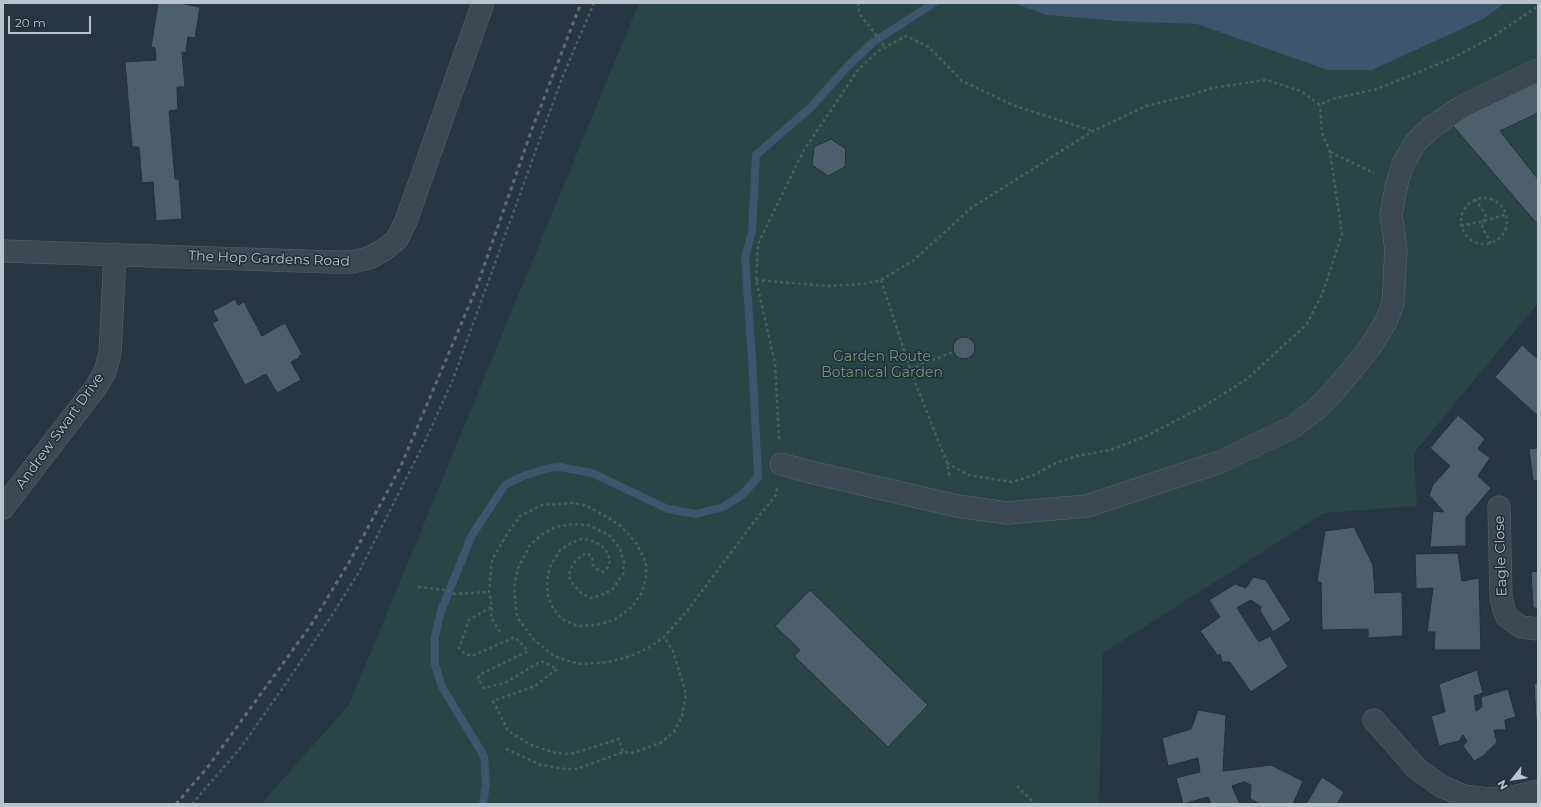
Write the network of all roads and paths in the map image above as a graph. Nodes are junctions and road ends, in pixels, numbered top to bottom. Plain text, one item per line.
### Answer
1 (483, 3) edge
2 (594, 3) edge
3 (858, 3) edge
4 (1538, 6) edge
5 (885, 47) junction
6 (1538, 70) edge
7 (1320, 104) junction
8 (1093, 131) junction
9 (1330, 152) junction
10 (1397, 182) junction
11 (1475, 199) junction
12 (1507, 214) junction
13 (1484, 221) junction
14 (1462, 226) junction
15 (1491, 243) junction
16 (3, 251) edge
17 (115, 254) junction
18 (756, 280) junction
19 (881, 280) junction
20 (953, 352) dead end
21 (910, 369) junction
22 (947, 463) junction
23 (781, 464) junction
24 (956, 506) junction
25 (1499, 507) dead end
26 (3, 508) edge
27 (418, 587) dead end
28 (489, 592) junction
29 (492, 607) junction
30 (1538, 629) edge
31 (500, 632) dead end
32 (664, 637) junction
33 (1374, 720) dead end
34 (506, 749) dead end
35 (623, 752) junction
36 (1017, 786) dead end
37 (1538, 791) edge
38 (192, 804) edge
39 (1035, 804) edge

1 - 17 street, The Hop Gardens Road
2 - 38 path
3 - 5 path
4 - 7 path
5 - 8 path
5 - 18 path
6 - 10 street
7 - 8 path
7 - 9 path
8 - 19 path
9 - 10 path
9 - 22 path
10 - 24 street
11 - 12 path
11 - 13 path
11 - 14 path
12 - 13 path
12 - 15 path
13 - 14 path
13 - 15 path
14 - 15 path
16 - 17 street, The Hop Gardens Road
17 - 26 street, Andrew Swart Drive
18 - 19 path
18 - 23 path
19 - 21 path
20 - 21 path
21 - 22 path
22 - 24 path
23 - 24 street
23 - 32 path
25 - 30 street, Eagle Close
27 - 28 path
28 - 29 path
28 - 32 path
29 - 31 path
29 - 35 path
32 - 35 path
33 - 37 street
34 - 35 path
36 - 39 path

